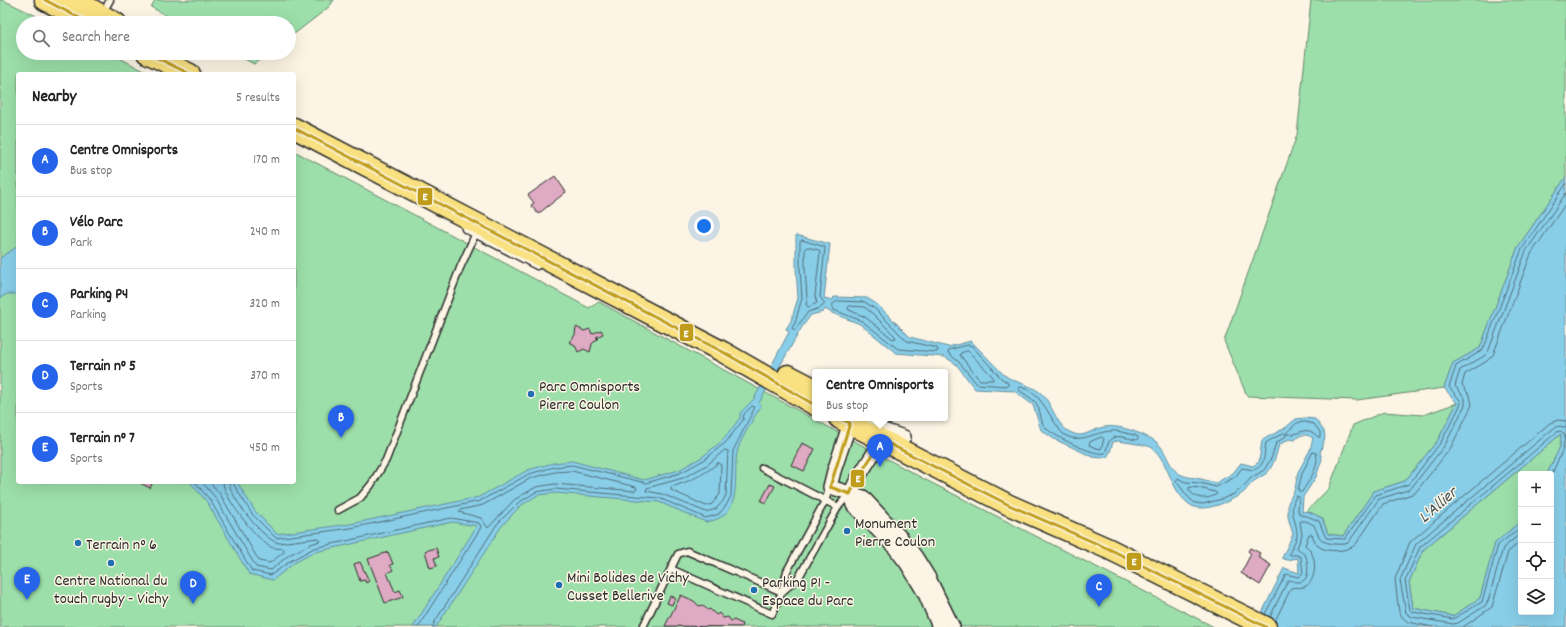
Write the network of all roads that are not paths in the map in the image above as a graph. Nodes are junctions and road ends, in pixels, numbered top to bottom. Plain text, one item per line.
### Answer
1 (45, 0) edge
2 (75, 0) edge
3 (101, 16) edge
4 (161, 60) edge
5 (181, 60) edge
6 (186, 72) edge
7 (202, 72) edge
8 (296, 121) edge
9 (296, 129) edge
10 (463, 216) junction
11 (475, 235) junction
12 (544, 270) dead end
13 (812, 387) edge
14 (812, 403) edge
15 (864, 424) edge
16 (762, 468) dead end
17 (830, 487) junction
18 (850, 494) junction
19 (825, 501) junction
20 (838, 507) junction
21 (338, 510) dead end
22 (1109, 549) junction
23 (671, 569) junction
24 (782, 592) junction
25 (1262, 625) edge
26 (643, 627) edge
27 (939, 627) edge
28 (953, 627) edge

1 - 3 main road
2 - 3 main road
4 - 6 main road
5 - 7 main road
8 - 13 main road
9 - 10 main road
10 - 11 lane
10 - 14 main road
11 - 12 lane
11 - 21 lane
15 - 17 street
15 - 18 street
15 - 22 main road
15 - 22 main road
16 - 19 lane
17 - 18 street
17 - 19 lane
18 - 20 lane
18 - 27 street
18 - 28 street
19 - 20 lane
19 - 24 lane
20 - 24 lane
22 - 25 main road
23 - 24 lane
23 - 24 lane
23 - 26 lane

